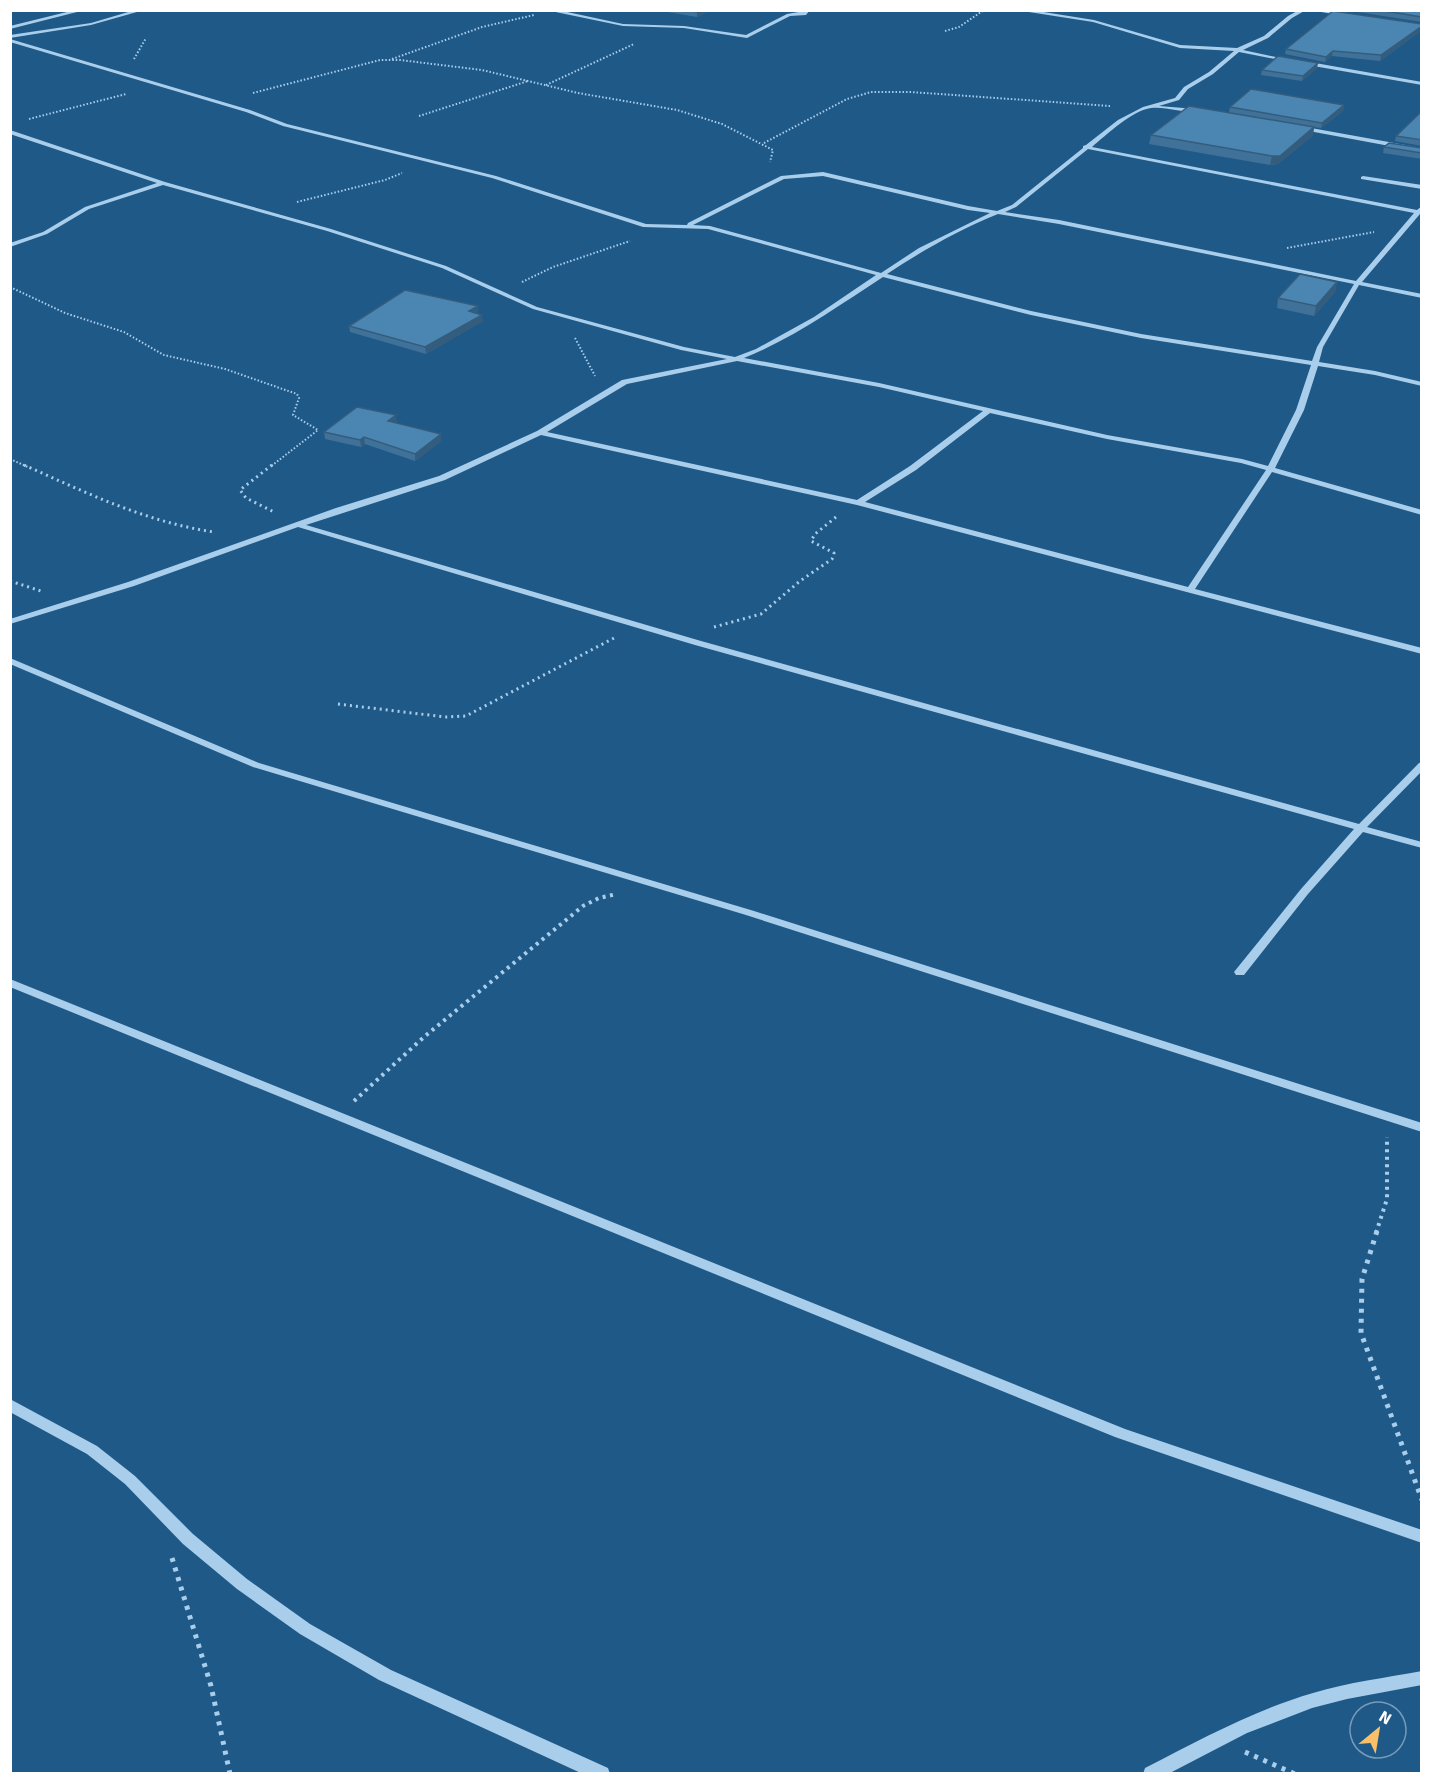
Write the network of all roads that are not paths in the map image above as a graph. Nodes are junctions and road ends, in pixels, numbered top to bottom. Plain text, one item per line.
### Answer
1 (83, 10) edge
2 (142, 10) edge
3 (548, 10) edge
4 (808, 10) edge
5 (1018, 10) edge
6 (1304, 10) edge
7 (1312, 10) edge
8 (1356, 17) edge
9 (10, 28) edge
10 (10, 39) edge
11 (1238, 50) junction
12 (1422, 84) edge
13 (1148, 107) junction
14 (1202, 112) edge
15 (1295, 127) edge
16 (10, 132) edge
17 (1085, 147) junction
18 (1422, 150) edge
19 (1363, 178) dead end
20 (163, 183) junction
21 (1422, 187) edge
22 (1421, 211) edge
23 (999, 212) junction
24 (689, 225) junction
25 (10, 245) edge
26 (883, 274) junction
27 (1358, 282) junction
28 (1422, 296) edge
29 (733, 360) junction
30 (1313, 364) junction
31 (1422, 384) edge
32 (987, 411) junction
33 (540, 433) junction
34 (1271, 468) junction
35 (858, 503) junction
36 (1422, 513) edge
37 (300, 524) junction
38 (1190, 590) junction
39 (10, 621) edge
40 (1422, 651) edge
41 (10, 661) edge
42 (1422, 765) edge
43 (1360, 828) junction
44 (1422, 845) edge
45 (1240, 972) dead end
46 (10, 983) edge
47 (1422, 1128) edge
48 (10, 1405) edge
49 (1422, 1537) edge
50 (1422, 1678) edge
51 (602, 1773) edge
52 (1151, 1773) edge

1 - 9 street
2 - 10 street
3 - 4 street
5 - 11 street
6 - 11 street
7 - 8 street
10 - 24 street
11 - 12 street
11 - 13 street
13 - 14 street
13 - 17 street
15 - 18 street
16 - 20 street
17 - 22 street
17 - 23 street
19 - 21 street
20 - 25 street
20 - 29 street
22 - 27 street
23 - 24 street
23 - 26 street
23 - 27 street
24 - 26 street
26 - 29 street
26 - 30 street
27 - 28 street
27 - 30 street
29 - 32 street
29 - 33 street
30 - 31 street
30 - 34 street
32 - 34 street
32 - 35 street
33 - 35 street
33 - 37 street
34 - 36 street
34 - 38 street
35 - 38 street
37 - 39 street
37 - 43 street
38 - 40 street
41 - 47 street
42 - 43 street
43 - 44 street
43 - 45 street
46 - 49 street
48 - 51 street
50 - 52 street

